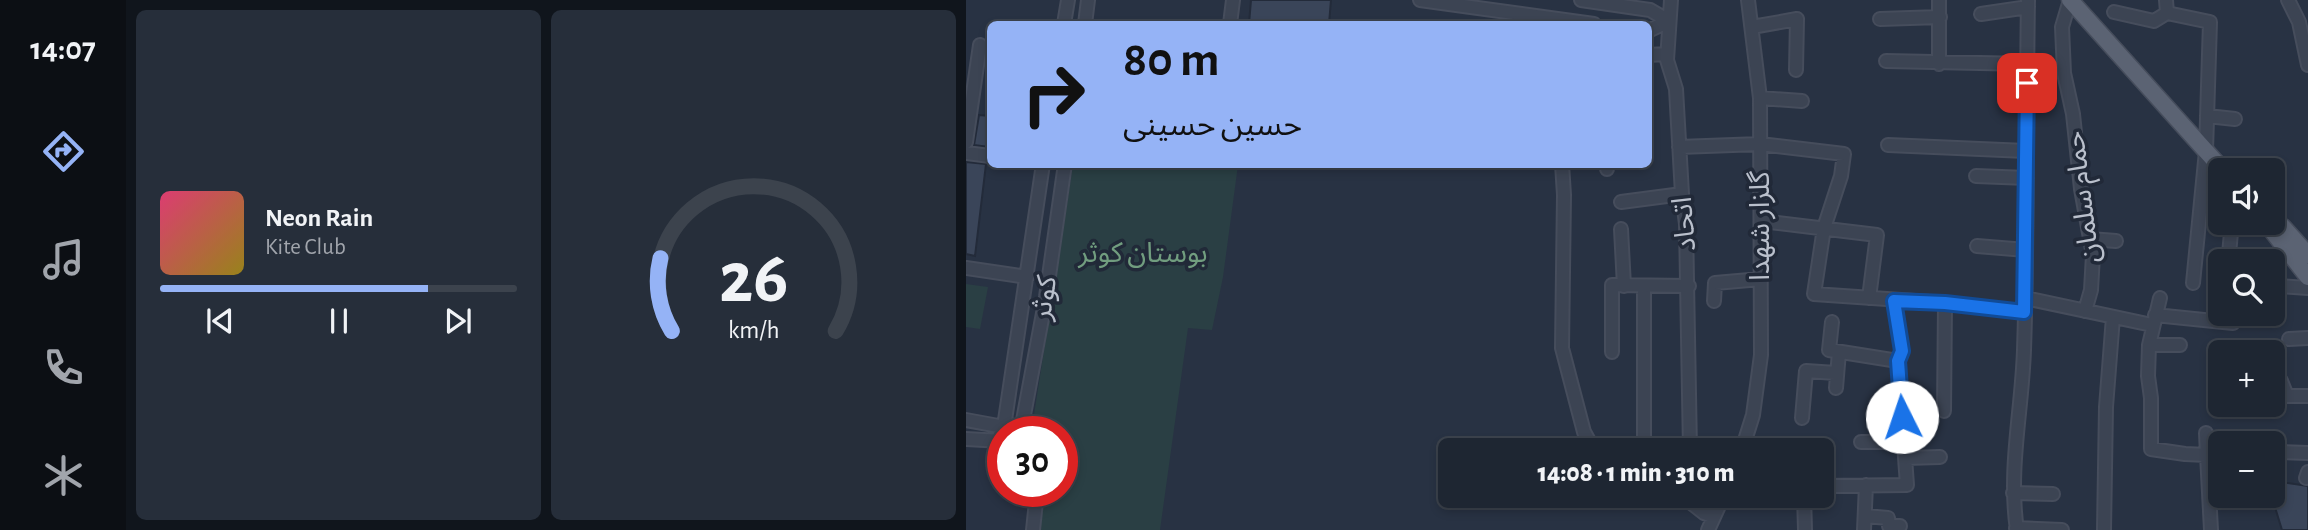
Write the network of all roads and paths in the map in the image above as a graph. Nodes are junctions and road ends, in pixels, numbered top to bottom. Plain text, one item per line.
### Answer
1 (1068, 0) edge
2 (1088, 0) edge
3 (1233, 0) edge
4 (1420, 0) edge
5 (1581, 0) edge
6 (1671, 0) edge
7 (1748, 0) edge
8 (1939, 0) edge
9 (2070, 0) edge
10 (2288, 0) edge
11 (1597, 1) edge
12 (2028, 3) edge
13 (2166, 7) edge
14 (2114, 12) dead end
15 (1981, 14) dead end
16 (1940, 17) junction
17 (1880, 19) dead end
18 (1064, 21) edge
19 (1085, 21) edge
20 (1230, 21) edge
21 (1572, 21) edge
22 (1669, 22) junction
23 (2303, 23) edge
24 (1752, 27) junction
25 (1652, 29) edge
26 (980, 46) dead end
27 (1667, 54) junction
28 (1652, 55) edge
29 (1886, 61) dead end
30 (1939, 64) junction
31 (2027, 64) junction
32 (2308, 65) edge
33 (1796, 70) dead end
34 (1760, 98) junction
35 (1802, 100) dead end
36 (969, 102) edge
37 (2207, 116) junction
38 (2235, 119) dead end
39 (966, 142) edge
40 (1760, 145) junction
41 (1888, 145) dead end
42 (1679, 146) junction
43 (2026, 151) junction
44 (2206, 151) junction
45 (966, 153) edge
46 (987, 156) edge
47 (2212, 158) edge
48 (1042, 168) edge
49 (1064, 168) edge
50 (1562, 168) edge
51 (1976, 176) dead end
52 (2026, 178) junction
53 (1682, 194) junction
54 (1621, 202) dead end
55 (1761, 221) junction
56 (1824, 228) junction
57 (1621, 229) dead end
58 (2285, 229) edge
59 (2275, 235) edge
60 (2090, 239) junction
61 (2116, 241) dead end
62 (1977, 246) dead end
63 (2025, 250) junction
64 (2308, 255) edge
65 (966, 268) edge
66 (1027, 276) junction
67 (2308, 278) edge
68 (1761, 279) junction
69 (2193, 283) dead end
70 (2285, 284) edge
71 (1618, 286) junction
72 (1644, 286) junction
73 (1689, 286) junction
74 (1869, 298) junction
75 (2160, 298) dead end
76 (1714, 301) dead end
77 (1894, 301) junction
78 (1945, 303) junction
79 (2024, 305) junction
80 (2085, 311) junction
81 (2113, 317) junction
82 (2154, 320) junction
83 (1832, 322) dead end
84 (2208, 322) edge
85 (2308, 338) edge
86 (2289, 339) dead end
87 (2148, 345) junction
88 (2180, 345) dead end
89 (1612, 352) dead end
90 (1839, 352) junction
91 (1898, 361) junction
92 (1836, 373) junction
93 (1836, 388) dead end
94 (2285, 391) edge
95 (2308, 396) edge
96 (1944, 411) dead end
97 (1006, 416) edge
98 (1024, 416) edge
99 (1802, 418) dead end
100 (966, 420) edge
101 (987, 424) edge
102 (2206, 433) dead end
103 (1587, 438) edge
104 (1644, 438) edge
105 (1690, 438) edge
106 (1746, 438) edge
107 (966, 439) edge
108 (985, 441) edge
109 (1861, 442) dead end
110 (1904, 442) junction
111 (2285, 453) edge
112 (2308, 453) edge
113 (2207, 455) junction
114 (1940, 457) dead end
115 (1905, 458) junction
116 (1866, 485) junction
117 (1834, 486) edge
118 (2013, 493) junction
119 (2053, 494) dead end
120 (1035, 507) edge
121 (1699, 508) edge
122 (1718, 508) edge
123 (1804, 508) edge
124 (1865, 516) junction
125 (1714, 517) junction
126 (1900, 526) dead end
127 (2016, 529) edge
128 (1033, 530) edge
129 (1708, 530) edge
130 (1805, 530) edge
131 (1864, 530) edge
132 (2062, 530) edge
133 (2104, 530) edge
134 (2210, 530) edge

1 - 18 street
2 - 19 street
3 - 20 street
4 - 21 street
5 - 11 street
6 - 22 street, اتحاد
7 - 24 street, گلزار شهدا
8 - 16 street
9 - 44 main road
9 - 60 street, حمام سلمان
10 - 23 street
11 - 22 street
12 - 15 street
12 - 31 street
13 - 14 street
13 - 37 street
16 - 17 street
16 - 30 street
22 - 25 street
22 - 27 street, اتحاد
23 - 32 street
24 - 33 street
24 - 34 street, گلزار شهدا
26 - 36 street
27 - 28 street
27 - 42 street, اتحاد
29 - 30 street
30 - 31 street
31 - 43 street
34 - 35 street
34 - 40 street, گلزار شهدا
36 - 39 street
37 - 38 street
37 - 44 street
40 - 42 street
40 - 55 street, گلزار شهدا
40 - 56 street
41 - 43 street
42 - 53 street, اتحاد
43 - 52 street
44 - 47 main road
44 - 69 street
45 - 46 street
48 - 66 street, کوثر
49 - 98 street, کوثر
50 - 103 street
51 - 52 street
52 - 63 street
53 - 54 street
53 - 73 street, اتحاد
55 - 56 street
55 - 68 street, گلزار شهدا
56 - 74 street
56 - 74 street
57 - 71 street
58 - 64 main road
59 - 67 main road
60 - 61 street
60 - 80 street, حمام سلمان
62 - 63 street
63 - 79 street
65 - 66 street
66 - 97 street, کوثر
67 - 70 street
68 - 76 street
68 - 106 street, گلزار شهدا
71 - 72 street
71 - 89 street
72 - 73 street
72 - 104 street
73 - 105 street, اتحاد
74 - 77 street
75 - 82 street
77 - 78 street
77 - 91 street
78 - 79 street
78 - 96 street
79 - 80 street
79 - 118 street
80 - 81 street
81 - 82 street
81 - 133 street
82 - 84 street
82 - 87 street
83 - 90 street
85 - 86 street
87 - 88 street
87 - 113 street
90 - 91 street
90 - 92 street
91 - 110 street
92 - 93 street
92 - 99 street
94 - 95 street
100 - 101 street
102 - 113 street
107 - 108 street
109 - 110 street
110 - 115 street
111 - 112 street
113 - 134 street
114 - 115 street
115 - 116 street
116 - 117 street
116 - 124 street
118 - 119 street
118 - 127 street
120 - 128 street
121 - 125 street
122 - 125 street
123 - 130 street
124 - 126 street
124 - 131 street
125 - 129 street
127 - 132 street

